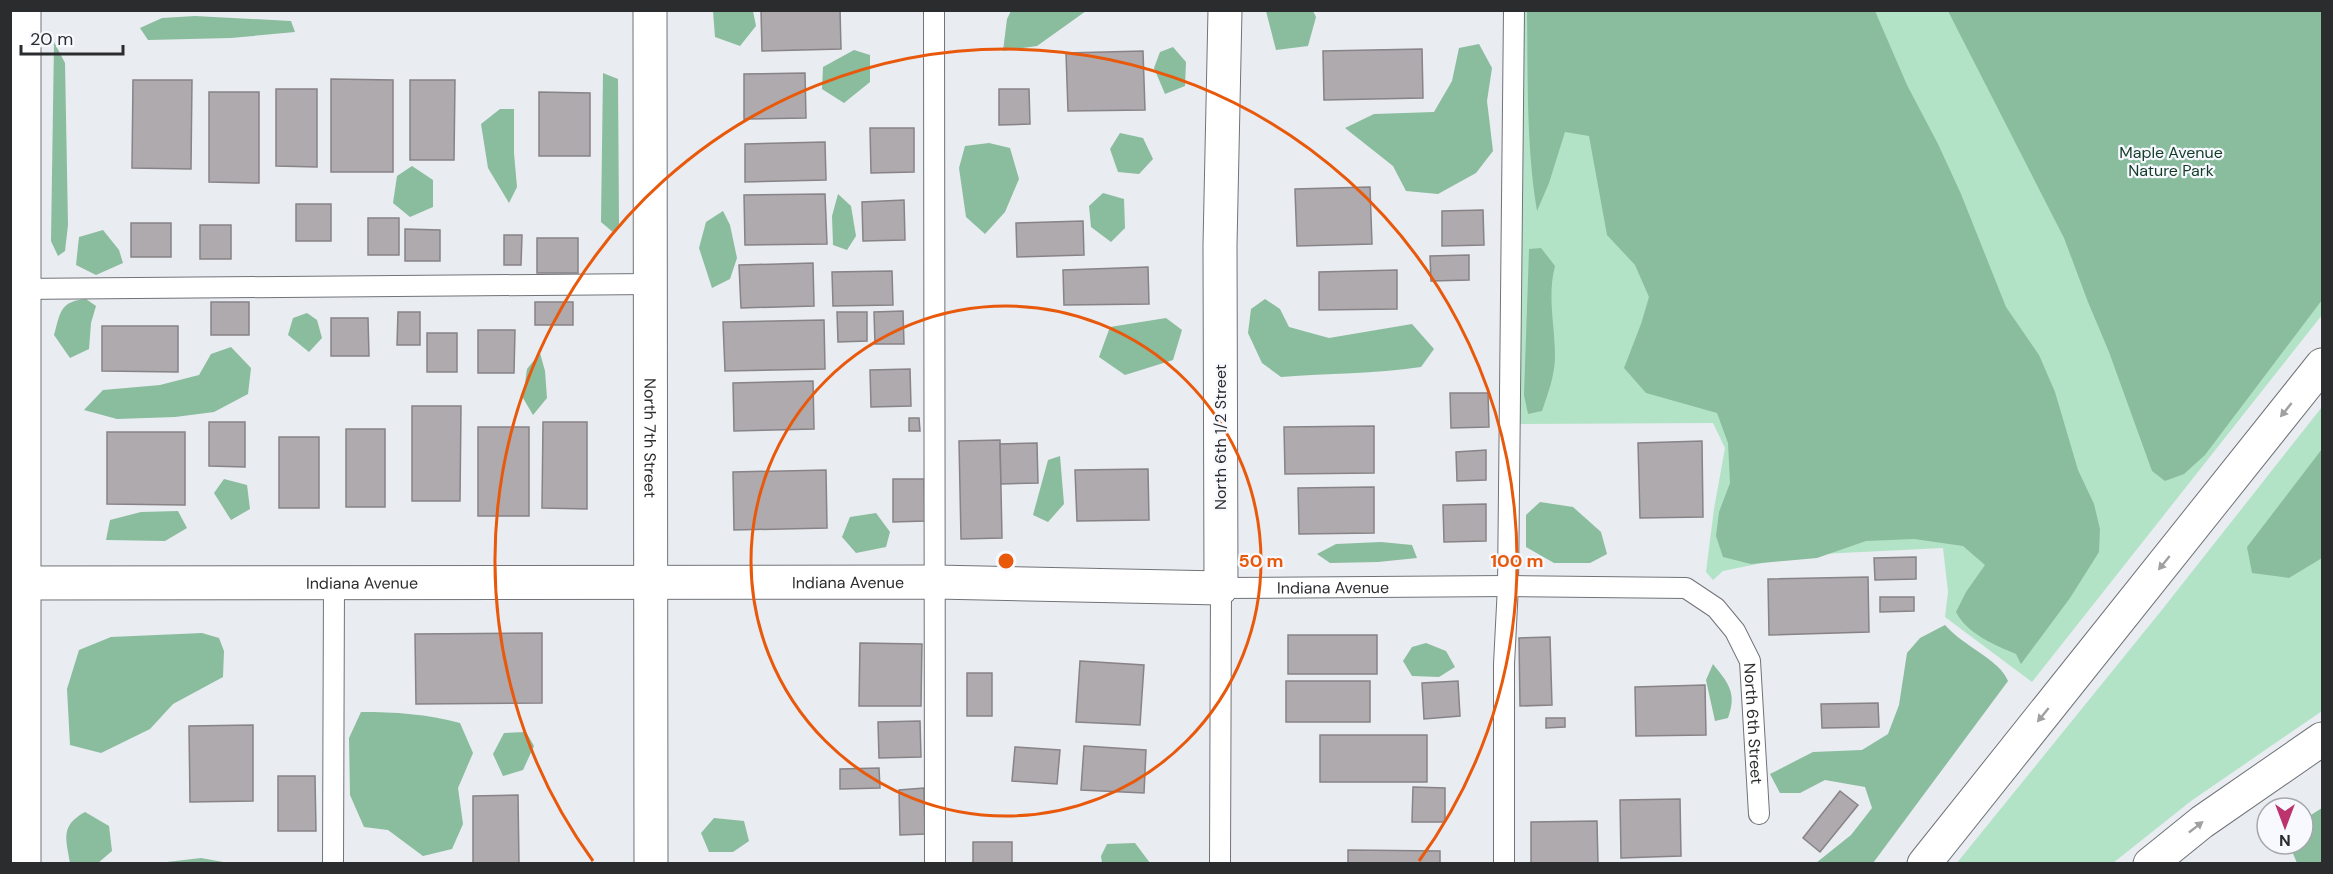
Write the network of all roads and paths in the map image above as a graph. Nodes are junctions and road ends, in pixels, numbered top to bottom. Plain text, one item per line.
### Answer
1 (24, 10) edge
2 (650, 10) edge
3 (934, 10) edge
4 (1225, 10) edge
5 (1514, 10) edge
6 (651, 284) junction
7 (17, 289) edge
8 (2322, 365) edge
9 (334, 581) junction
10 (651, 581) junction
11 (936, 582) junction
12 (17, 583) edge
13 (1508, 586) junction
14 (1221, 588) junction
15 (1686, 588) joint
16 (2322, 739) edge
17 (1759, 814) dead end
18 (24, 864) edge
19 (333, 864) edge
20 (651, 864) edge
21 (935, 864) edge
22 (1220, 864) edge
23 (1504, 864) edge
24 (1924, 864) edge
25 (2150, 864) edge

1 - 7 street
2 - 6 street, North 7th Street
3 - 11 lane
4 - 14 street, North 6th 1/2 Street
5 - 13 lane
6 - 7 lane
6 - 10 street, North 7th Street
7 - 12 street
8 -> 24 street
9 - 10 street, Indiana Avenue
9 - 12 street, Indiana Avenue
9 - 19 lane
10 - 11 street, Indiana Avenue
10 - 20 street, North 7th Street
11 - 14 street, Indiana Avenue
11 - 21 lane
12 - 18 street
13 - 14 lane, Indiana Avenue
13 - 15 lane, Indiana Avenue
13 - 23 lane
14 - 22 lane, North 6th 1/2 Street
15 - 17 lane, North 6th Street
25 -> 16 street

